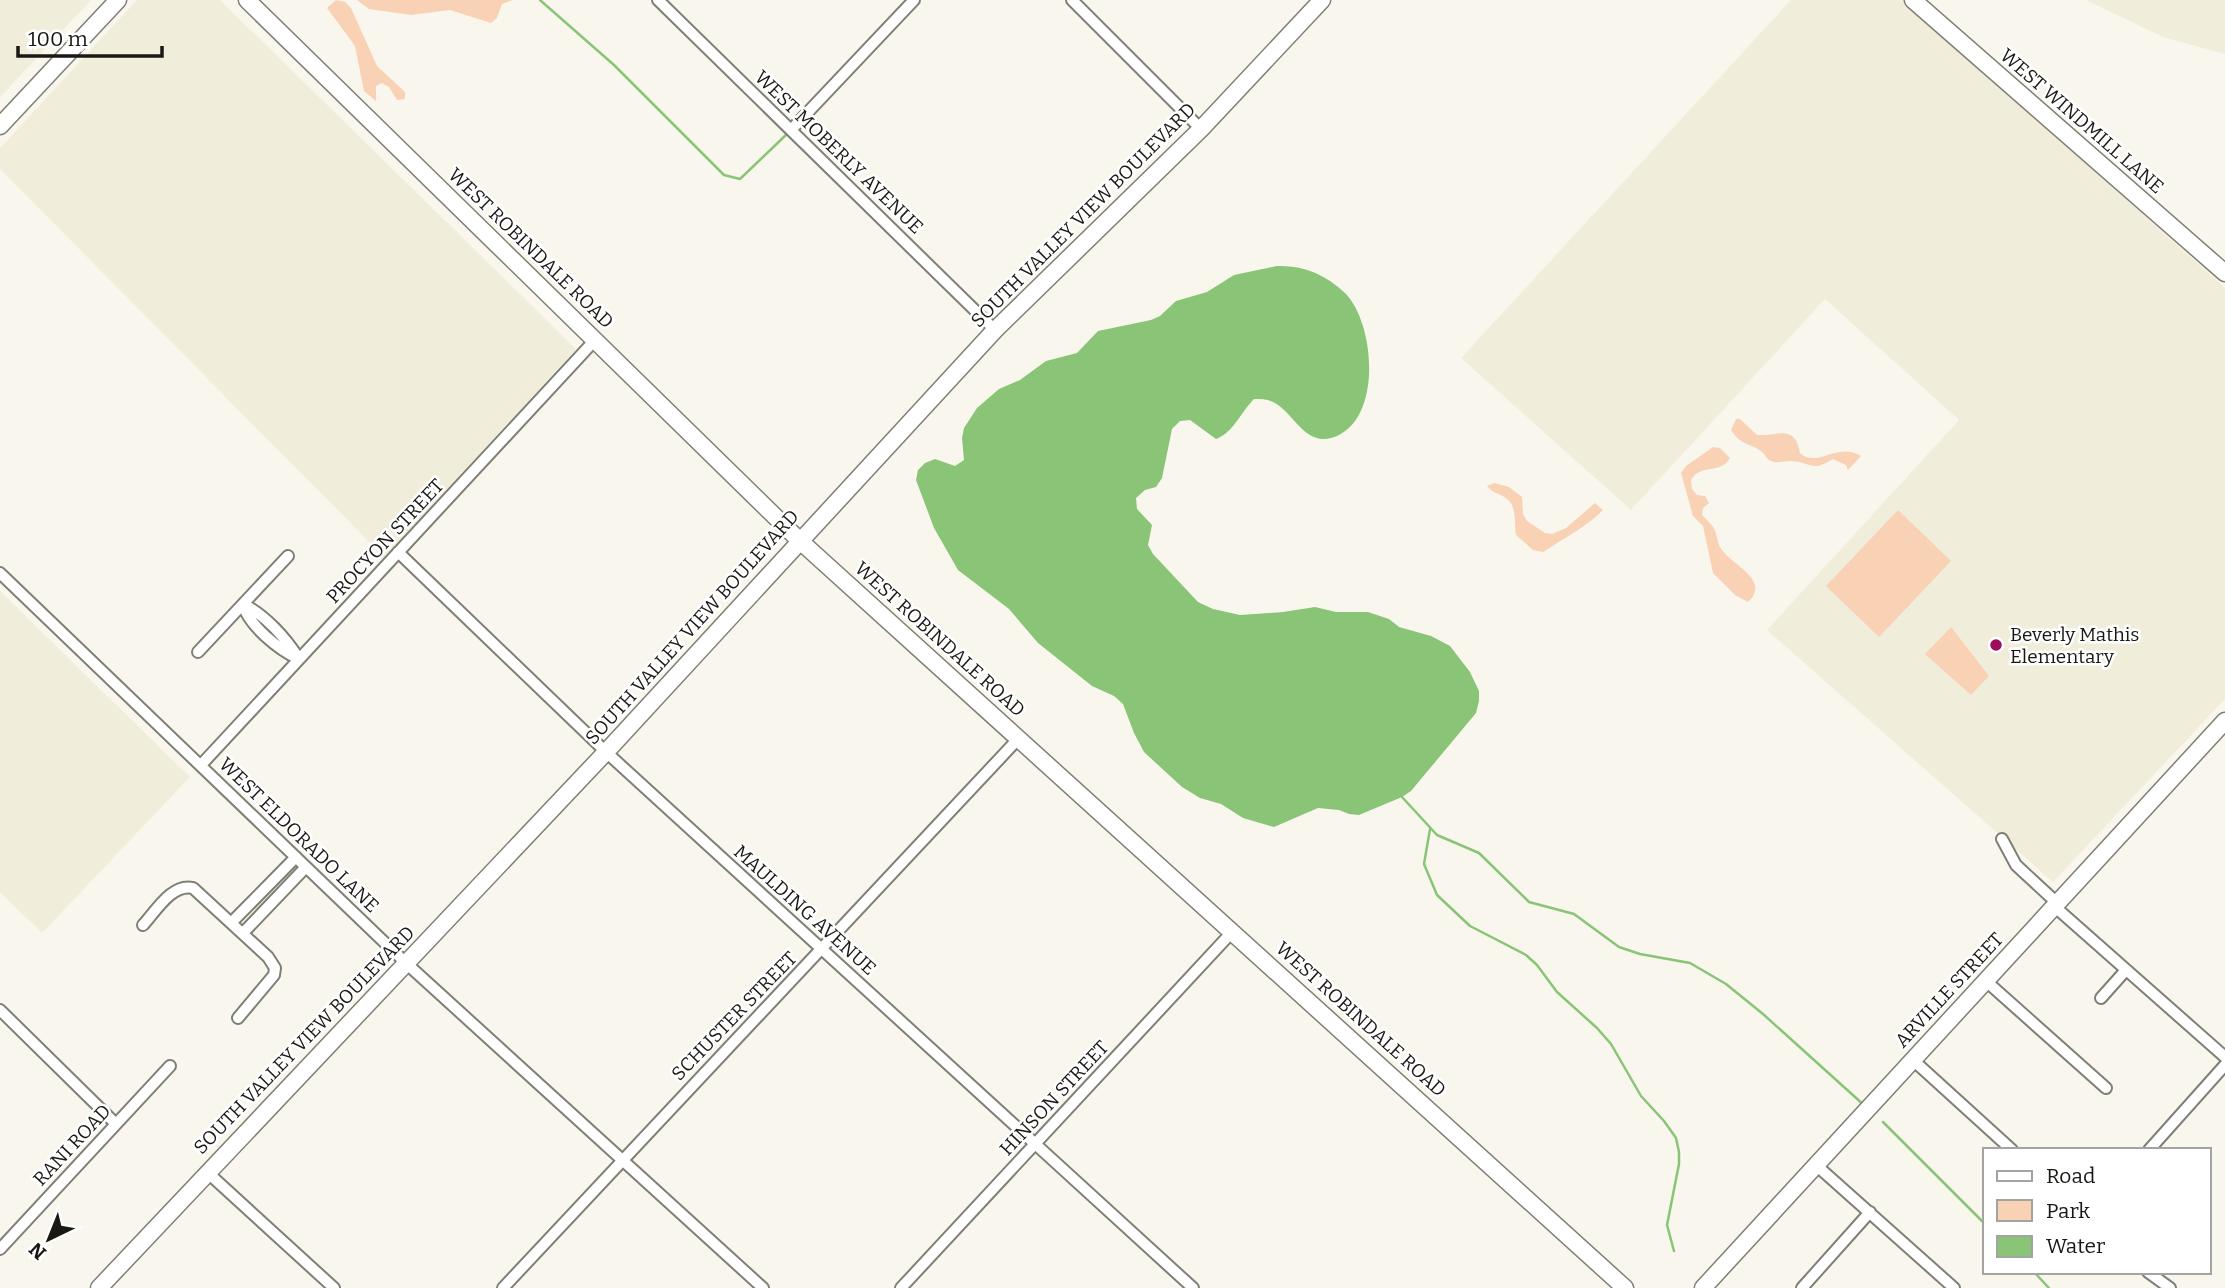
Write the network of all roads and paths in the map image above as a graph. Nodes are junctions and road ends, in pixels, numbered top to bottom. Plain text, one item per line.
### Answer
1 (118, 0) edge
2 (247, 0) edge
3 (658, 0) edge
4 (914, 0) edge
5 (1072, 0) edge
6 (1322, 0) edge
7 (1913, 0) edge
8 (0, 126) edge
9 (1201, 129) junction
10 (791, 130) junction
11 (2225, 272) edge
12 (995, 330) junction
13 (595, 340) junction
14 (800, 540) junction
15 (398, 552) junction
16 (288, 556) dead end
17 (0, 573) edge
18 (243, 604) junction
19 (198, 652) dead end
20 (299, 659) junction
21 (2225, 721) edge
22 (1019, 738) junction
23 (606, 752) junction
24 (201, 765) junction
25 (2002, 839) dead end
26 (296, 857) junction
27 (306, 867) junction
28 (2056, 904) junction
29 (232, 922) junction
30 (143, 925) dead end
31 (1233, 931) junction
32 (243, 933) junction
33 (822, 949) junction
34 (407, 964) junction
35 (2126, 970) junction
36 (1986, 981) junction
37 (2101, 998) dead end
38 (0, 1010) edge
39 (238, 1018) dead end
40 (2225, 1058) edge
41 (1913, 1060) junction
42 (2225, 1065) edge
43 (170, 1066) dead end
44 (2106, 1088) dead end
45 (116, 1124) junction
46 (1035, 1144) junction
47 (2010, 1148) edge
48 (2151, 1148) edge
49 (623, 1160) junction
50 (1816, 1166) junction
51 (206, 1172) junction
52 (1870, 1213) junction
53 (4, 1235) edge
54 (0, 1249) edge
55 (2151, 1274) edge
56 (1952, 1287) edge
57 (99, 1288) edge
58 (334, 1288) edge
59 (503, 1288) edge
60 (763, 1288) edge
61 (901, 1288) edge
62 (1193, 1288) edge
63 (1625, 1288) edge
64 (1703, 1288) edge
65 (1802, 1288) edge
66 (2170, 1288) edge

1 - 8 street
2 - 13 street, WEST ROBINDALE ROAD
3 - 10 street, WEST MOBERLY AVENUE
4 - 10 street
5 - 9 street
6 - 9 street, SOUTH VALLEY VIEW BOULEVARD
7 - 11 street, WEST WINDMILL LANE
9 - 12 street, SOUTH VALLEY VIEW BOULEVARD
10 - 12 street, WEST MOBERLY AVENUE
12 - 14 street, SOUTH VALLEY VIEW BOULEVARD
13 - 14 street, WEST ROBINDALE ROAD
13 - 15 street, PROCYON STREET
14 - 22 street, WEST ROBINDALE ROAD
14 - 23 street, SOUTH VALLEY VIEW BOULEVARD
15 - 20 street, PROCYON STREET
15 - 23 street, MAULDING AVENUE
16 - 18 street
17 - 24 street, WEST ELDORADO LANE
18 - 19 street
18 - 20 street
20 - 24 street, PROCYON STREET
21 - 28 street, ARVILLE STREET
22 - 31 street, WEST ROBINDALE ROAD
22 - 33 street, SCHUSTER STREET
23 - 33 street, MAULDING AVENUE
23 - 34 street, SOUTH VALLEY VIEW BOULEVARD
24 - 26 street, WEST ELDORADO LANE
25 - 28 street
26 - 27 street, WEST ELDORADO LANE
26 - 29 street
27 - 32 street
27 - 34 street, WEST ELDORADO LANE
28 - 35 street
28 - 36 street, ARVILLE STREET
29 - 30 street
29 - 32 street
31 - 46 street, HINSON STREET
31 - 63 street, WEST ROBINDALE ROAD
32 - 39 street
33 - 46 street, MAULDING AVENUE
33 - 49 street, SCHUSTER STREET
34 - 49 street, WEST ELDORADO LANE
34 - 51 street, SOUTH VALLEY VIEW BOULEVARD
35 - 37 street
35 - 40 street
36 - 41 street, ARVILLE STREET
36 - 44 street
38 - 45 street
41 - 47 street
41 - 50 street, ARVILLE STREET
42 - 48 street
43 - 45 street, RANI ROAD
45 - 53 street, RANI ROAD
46 - 61 street, HINSON STREET
46 - 62 street, MAULDING AVENUE
49 - 59 street, SCHUSTER STREET
49 - 60 street, WEST ELDORADO LANE
50 - 52 street
50 - 64 street, ARVILLE STREET
51 - 57 street, SOUTH VALLEY VIEW BOULEVARD
51 - 58 street
52 - 56 street
52 - 65 street
53 - 54 street, RANI ROAD
55 - 66 street

